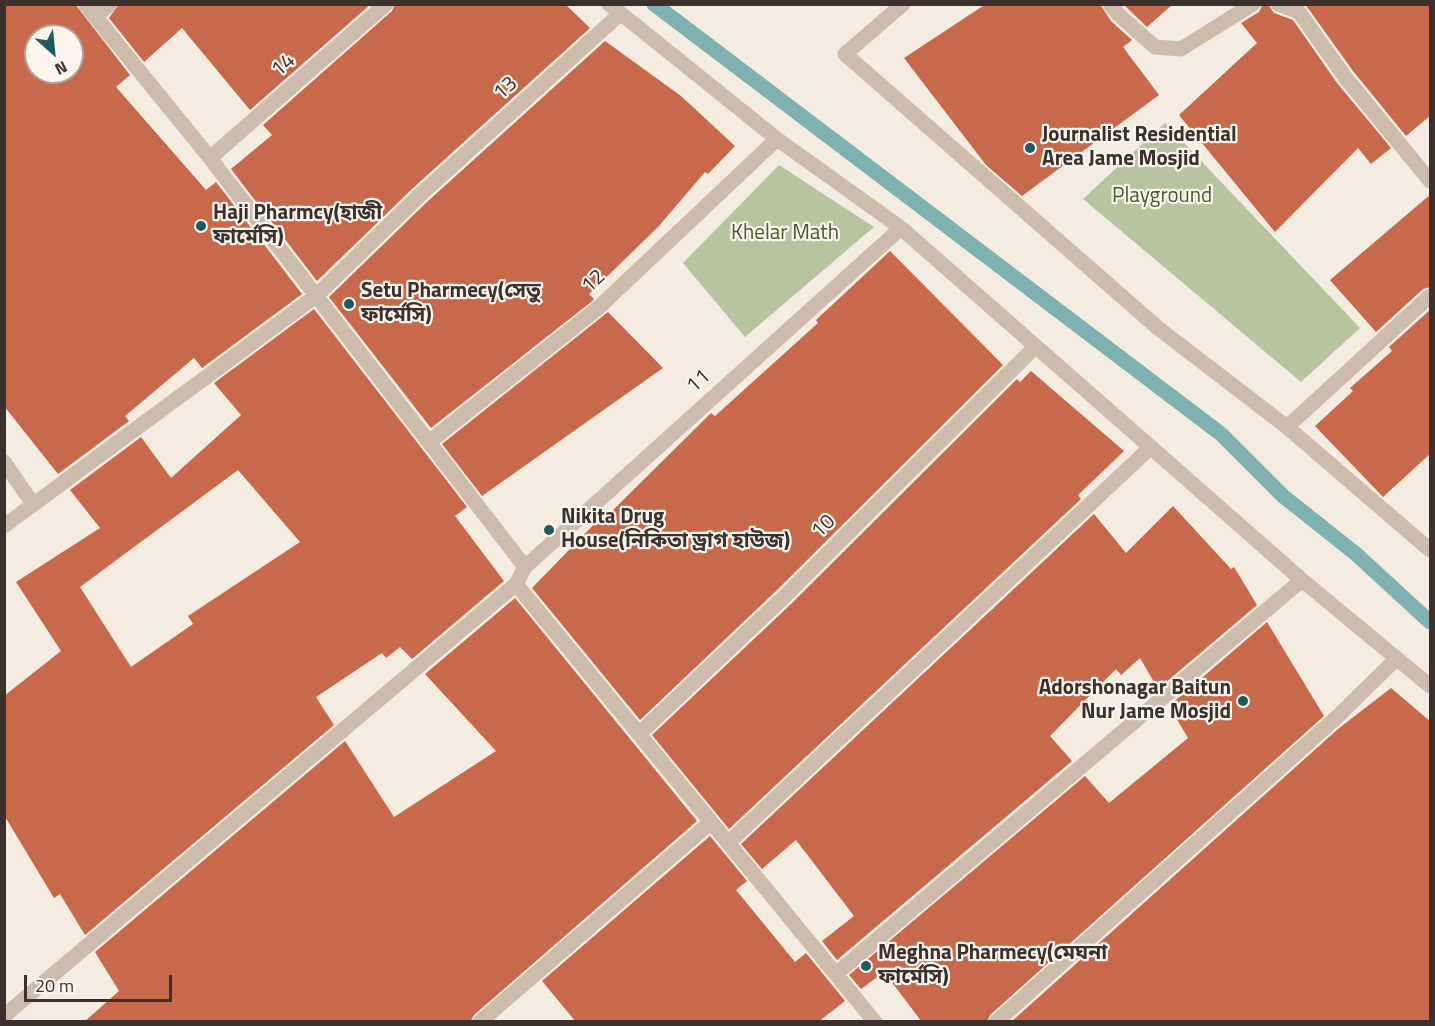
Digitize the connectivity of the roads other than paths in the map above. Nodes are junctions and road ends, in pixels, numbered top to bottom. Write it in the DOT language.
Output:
graph roads {
  1 [pos="85,4"];
  2 [pos="110,4"];
  3 [pos="386,4"];
  4 [pos="903,4"];
  5 [pos="1110,4"];
  6 [pos="1253,4"];
  7 [pos="1278,4"];
  8 [pos="615,9"];
  9 [pos="94,17"];
  10 [pos="777,139"];
  11 [pos="210,158"];
  12 [pos="1431,181"];
  13 [pos="901,228"];
  14 [pos="316,296"];
  15 [pos="1431,296"];
  16 [pos="1036,346"];
  17 [pos="1287,427"];
  18 [pos="429,442"];
  19 [pos="1151,447"];
  20 [pos="4,462"];
  21 [pos="33,504"];
  22 [pos="4,526"];
  23 [pos="1431,550"];
  24 [pos="525,567"];
  25 [pos="1302,580"];
  26 [pos="516,584"];
  27 [pos="1396,659"];
  28 [pos="1431,686"];
  29 [pos="639,734"];
  30 [pos="711,822"];
  31 [pos="728,843"];
  32 [pos="836,974"];
  33 [pos="4,1016"];
  34 [pos="480,1022"];
  35 [pos="875,1022"];
  36 [pos="996,1022"];
  1 -- 9 [label="street"];
  2 -- 9 [label="street"];
  3 -- 11 [label="street, 14"];
  4 -- 17 [label="street"];
  5 -- 6 [label="street"];
  7 -- 12 [label="street"];
  8 -- 10 [label="street"];
  8 -- 14 [label="street, 13"];
  9 -- 11 [label="street"];
  10 -- 13 [label="street"];
  10 -- 18 [label="street, 12"];
  11 -- 14 [label="street"];
  13 -- 16 [label="street"];
  13 -- 24 [label="street, 11"];
  14 -- 18 [label="street"];
  14 -- 21 [label="street, 13"];
  15 -- 17 [label="street"];
  16 -- 19 [label="street"];
  16 -- 29 [label="street, 10"];
  17 -- 23 [label="street"];
  18 -- 24 [label="street"];
  19 -- 25 [label="street"];
  19 -- 31 [label="street"];
  20 -- 21 [label="street"];
  21 -- 22 [label="street, 13"];
  24 -- 26 [label="street"];
  25 -- 27 [label="street"];
  25 -- 32 [label="street"];
  26 -- 29 [label="street"];
  26 -- 33 [label="street"];
  27 -- 28 [label="street"];
  27 -- 36 [label="street"];
  29 -- 30 [label="street"];
  30 -- 31 [label="street"];
  30 -- 34 [label="street"];
  31 -- 32 [label="street"];
  32 -- 35 [label="street"];
}
